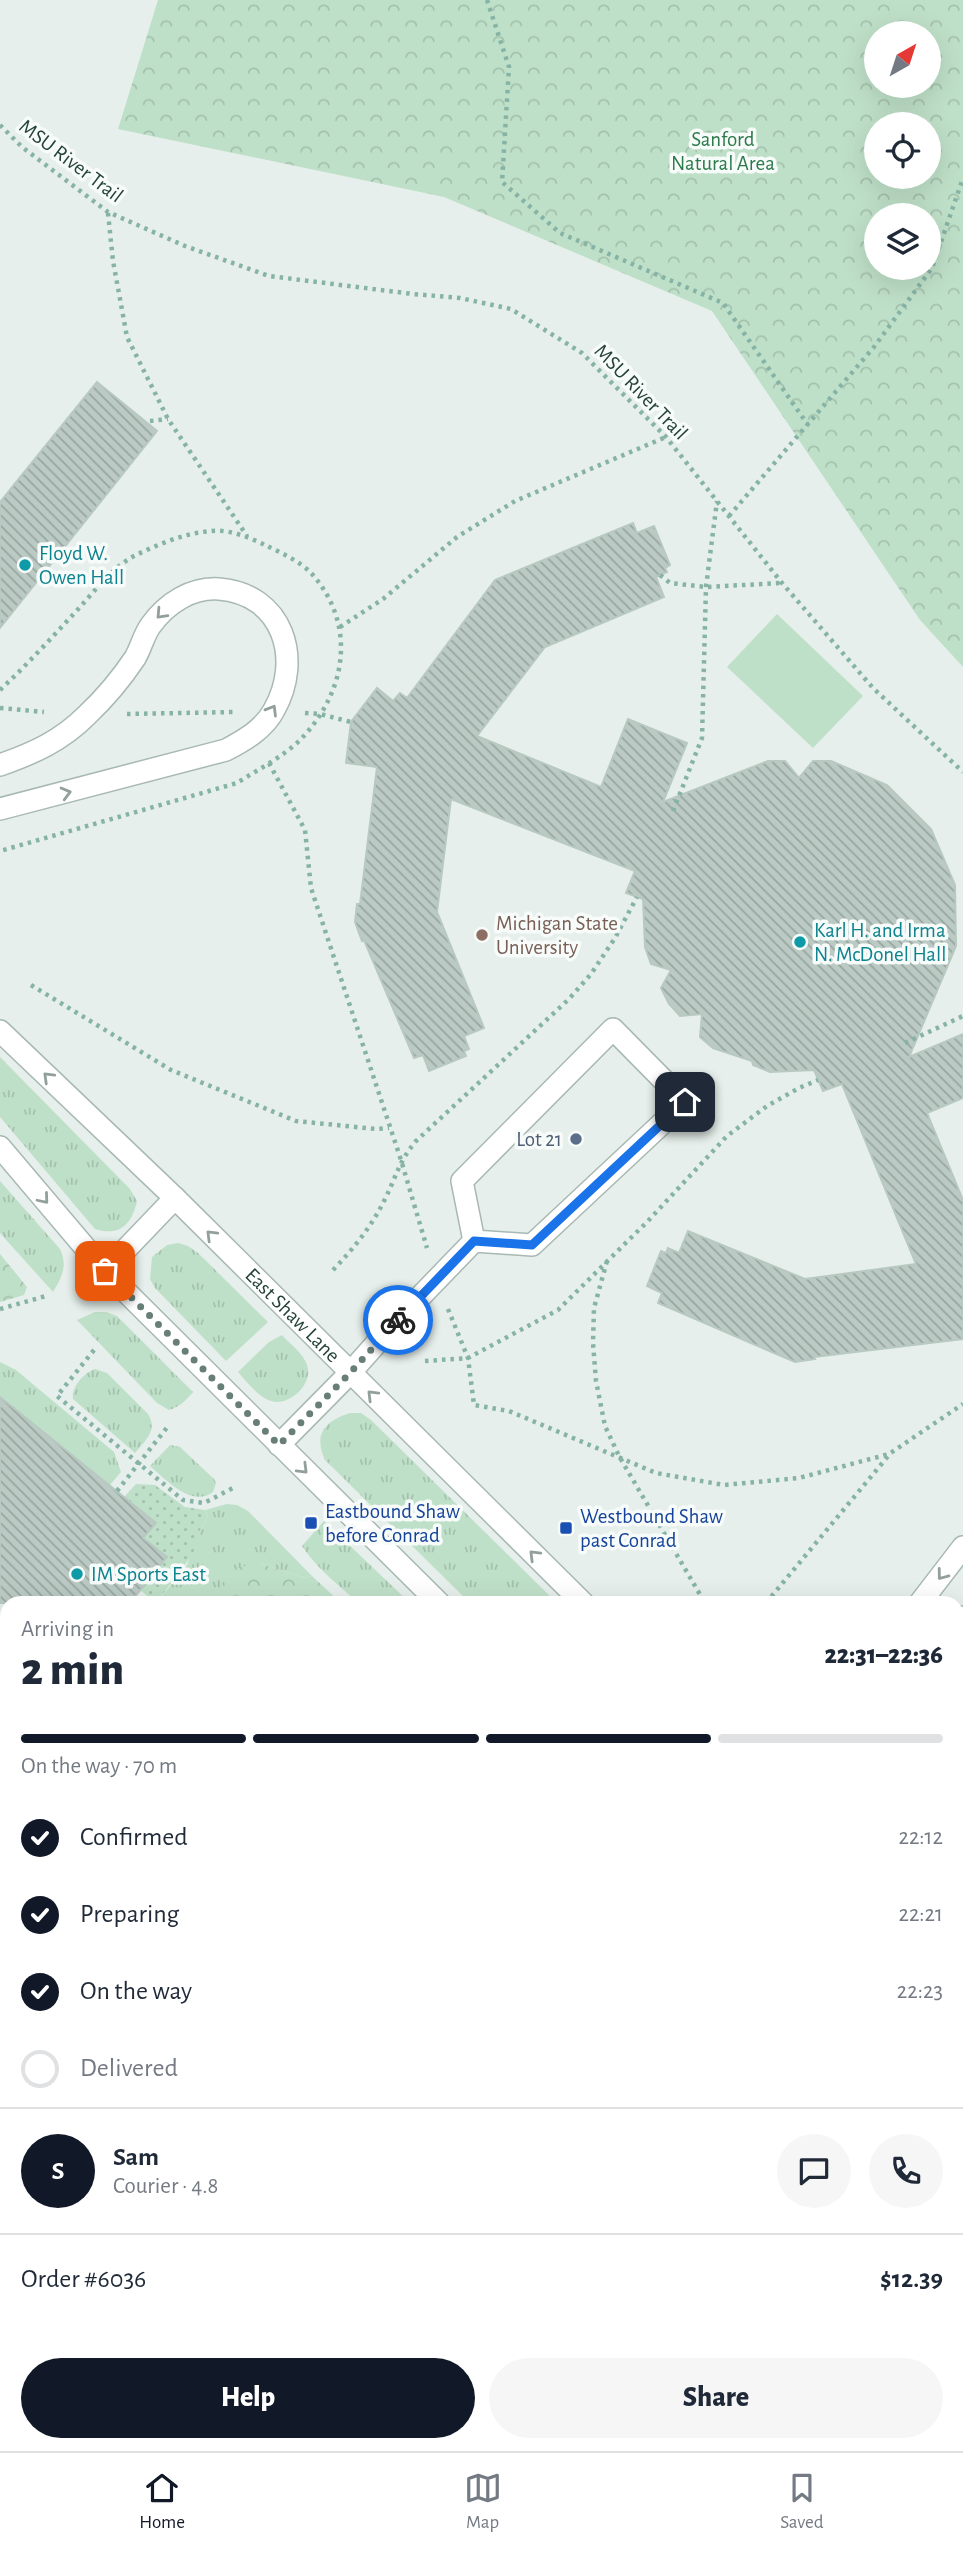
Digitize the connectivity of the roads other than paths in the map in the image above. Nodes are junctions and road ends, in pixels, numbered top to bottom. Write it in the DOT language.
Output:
graph roads {
  1 [pos="0,765"];
  2 [pos="0,809"];
  3 [pos="0,1031"];
  4 [pos="0,1147"];
  5 [pos="175,1198"];
  6 [pos="474,1241"];
  7 [pos="105,1271"];
  8 [pos="350,1373"];
  9 [pos="279,1445"];
  10 [pos="963,1547"];
  11 [pos="432,1596"];
  12 [pos="576,1596"];
  13 [pos="925,1596"];
  2 -- 1 [label="street, one-way"];
  5 -- 3 [label="street, East Shaw Lane, one-way"];
  4 -- 7 [label="street, one-way"];
  5 -- 7 [label="street"];
  8 -- 5 [label="street, East Shaw Lane, one-way"];
  6 -- 6 [label="street"];
  6 -- 8 [label="street"];
  7 -- 9 [label="street"];
  8 -- 9 [label="street"];
  12 -- 8 [label="street, East Shaw Lane, one-way"];
  9 -- 11 [label="street, one-way"];
  10 -- 13 [label="street, one-way"];
}
